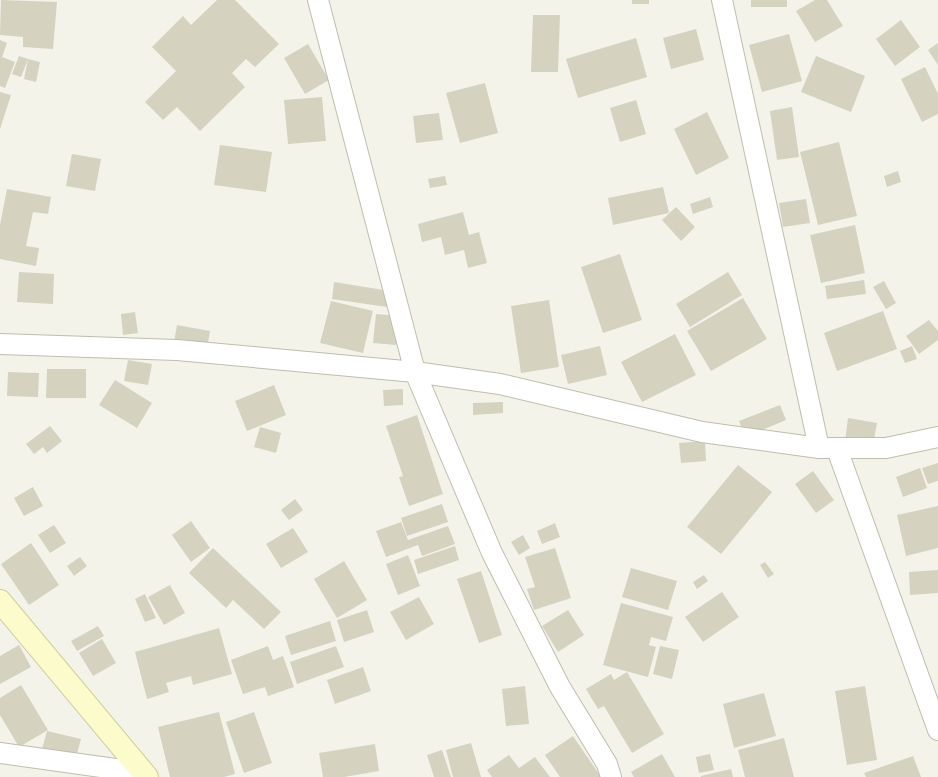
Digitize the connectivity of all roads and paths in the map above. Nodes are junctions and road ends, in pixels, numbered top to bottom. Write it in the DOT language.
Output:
graph roads {
  1 [pos="318,0"];
  2 [pos="722,0"];
  3 [pos="0,344"];
  4 [pos="415,372"];
  5 [pos="938,438"];
  6 [pos="828,448"];
  7 [pos="0,601"];
  8 [pos="938,730"];
  9 [pos="0,753"];
  10 [pos="145,775"];
  11 [pos="611,777"];
  1 -- 4 [label="street"];
  2 -- 6 [label="street"];
  3 -- 4 [label="street"];
  4 -- 6 [label="street"];
  4 -- 11 [label="street"];
  5 -- 6 [label="street"];
  6 -- 8 [label="street"];
  7 -- 10 [label="main road"];
  9 -- 10 [label="street"];
}
